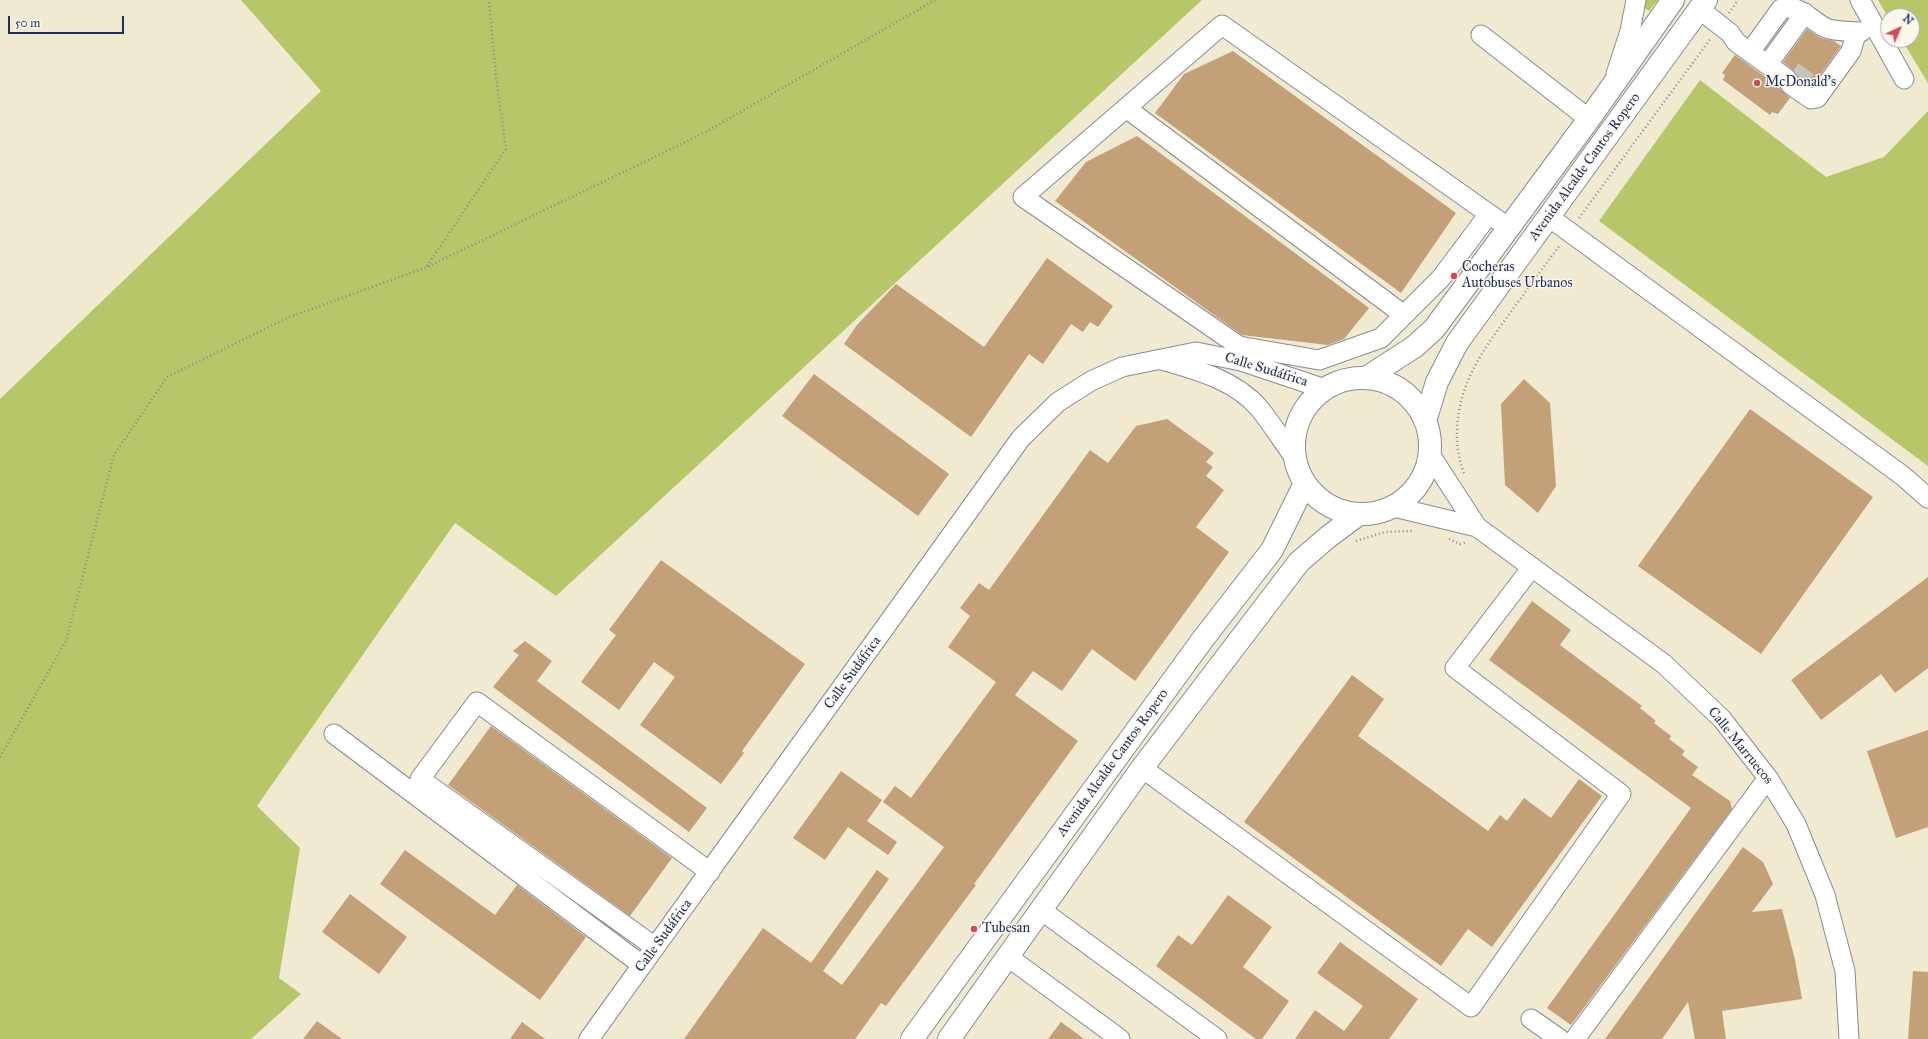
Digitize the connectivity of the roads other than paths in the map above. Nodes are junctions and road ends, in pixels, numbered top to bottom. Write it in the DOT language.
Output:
graph roads {
  1 [pos="1636,0"];
  2 [pos="1673,0"];
  3 [pos="1860,0"];
  4 [pos="1702,5"];
  5 [pos="1805,13"];
  6 [pos="1725,29"];
  7 [pos="1863,30"];
  8 [pos="1481,35"];
  9 [pos="1755,45"];
  10 [pos="1773,57"];
  11 [pos="1793,71"];
  12 [pos="1904,79"];
  13 [pos="1812,85"];
  14 [pos="1611,87"];
  15 [pos="1126,108"];
  16 [pos="1589,119"];
  17 [pos="1489,214"];
  18 [pos="1549,217"];
  19 [pos="1509,228"];
  20 [pos="1404,315"];
  21 [pos="1159,359"];
  22 [pos="1366,378"];
  23 [pos="1325,389"];
  24 [pos="1425,421"];
  25 [pos="1430,453"];
  26 [pos="1295,458"];
  27 [pos="1305,483"];
  28 [pos="1928,498"];
  29 [pos="1394,507"];
  30 [pos="1359,514"];
  31 [pos="1477,527"];
  32 [pos="1532,567"];
  33 [pos="334,734"];
  34 [pos="1142,768"];
  35 [pos="1768,778"];
  36 [pos="710,872"];
  37 [pos="1041,910"];
  38 [pos="656,947"];
  39 [pos="1008,957"];
  40 [pos="642,966"];
  41 [pos="1531,1019"];
  42 [pos="589,1039"];
  43 [pos="912,1039"];
  44 [pos="948,1039"];
  45 [pos="1120,1039"];
  46 [pos="1217,1039"];
  47 [pos="1560,1039"];
  48 [pos="1575,1039"];
  49 [pos="1849,1039"];
  1 -- 14 [label="street"];
  2 -- 14 [label="main road, Avenida Alcalde Cantos Ropero"];
  3 -- 7 [label="street"];
  4 -- 6 [label="street"];
  4 -- 18 [label="main road, Avenida Alcalde Cantos Ropero"];
  5 -- 7 [label="street"];
  5 -- 9 [label="street"];
  5 -- 10 [label="street"];
  6 -- 7 [label="street"];
  6 -- 9 [label="street"];
  7 -- 12 [label="street"];
  7 -- 13 [label="street"];
  8 -- 16 [label="street"];
  9 -- 10 [label="street"];
  10 -- 11 [label="street"];
  14 -- 16 [label="main road, Avenida Alcalde Cantos Ropero"];
  15 -- 17 [label="street"];
  15 -- 20 [label="street"];
  15 -- 20 [label="street"];
  16 -- 19 [label="main road, Avenida Alcalde Cantos Ropero"];
  17 -- 19 [label="street"];
  17 -- 20 [label="street"];
  18 -- 24 [label="main road, Avenida Alcalde Cantos Ropero"];
  18 -- 28 [label="street"];
  19 -- 22 [label="main road, Avenida Alcalde Cantos Ropero"];
  21 -- 23 [label="street, Calle Sudáfrica"];
  21 -- 26 [label="street, Calle Sudáfrica"];
  21 -- 36 [label="street, Calle Sudáfrica"];
  22 -- 23 [label="main road"];
  22 -- 24 [label="main road"];
  23 -- 26 [label="main road"];
  24 -- 25 [label="main road"];
  25 -- 29 [label="main road"];
  25 -- 31 [label="street, Calle Marruecos"];
  26 -- 27 [label="main road"];
  27 -- 30 [label="main road"];
  27 -- 43 [label="main road, Avenida Alcalde Cantos Ropero"];
  29 -- 30 [label="main road"];
  29 -- 31 [label="street, Calle Marruecos"];
  30 -- 34 [label="main road, Avenida Alcalde Cantos Ropero"];
  31 -- 32 [label="street, Calle Marruecos"];
  32 -- 34 [label="street"];
  32 -- 35 [label="street, Calle Marruecos"];
  33 -- 40 [label="street"];
  34 -- 37 [label="main road, Avenida Alcalde Cantos Ropero"];
  35 -- 48 [label="street"];
  35 -- 49 [label="street, Calle Marruecos"];
  36 -- 38 [label="street, Calle Sudáfrica"];
  36 -- 38 [label="street"];
  37 -- 39 [label="main road, Avenida Alcalde Cantos Ropero"];
  37 -- 46 [label="street"];
  38 -- 40 [label="street, Calle Sudáfrica"];
  39 -- 44 [label="main road, Avenida Alcalde Cantos Ropero"];
  39 -- 45 [label="street"];
  40 -- 42 [label="street, Calle Sudáfrica"];
  41 -- 47 [label="street"];
}
